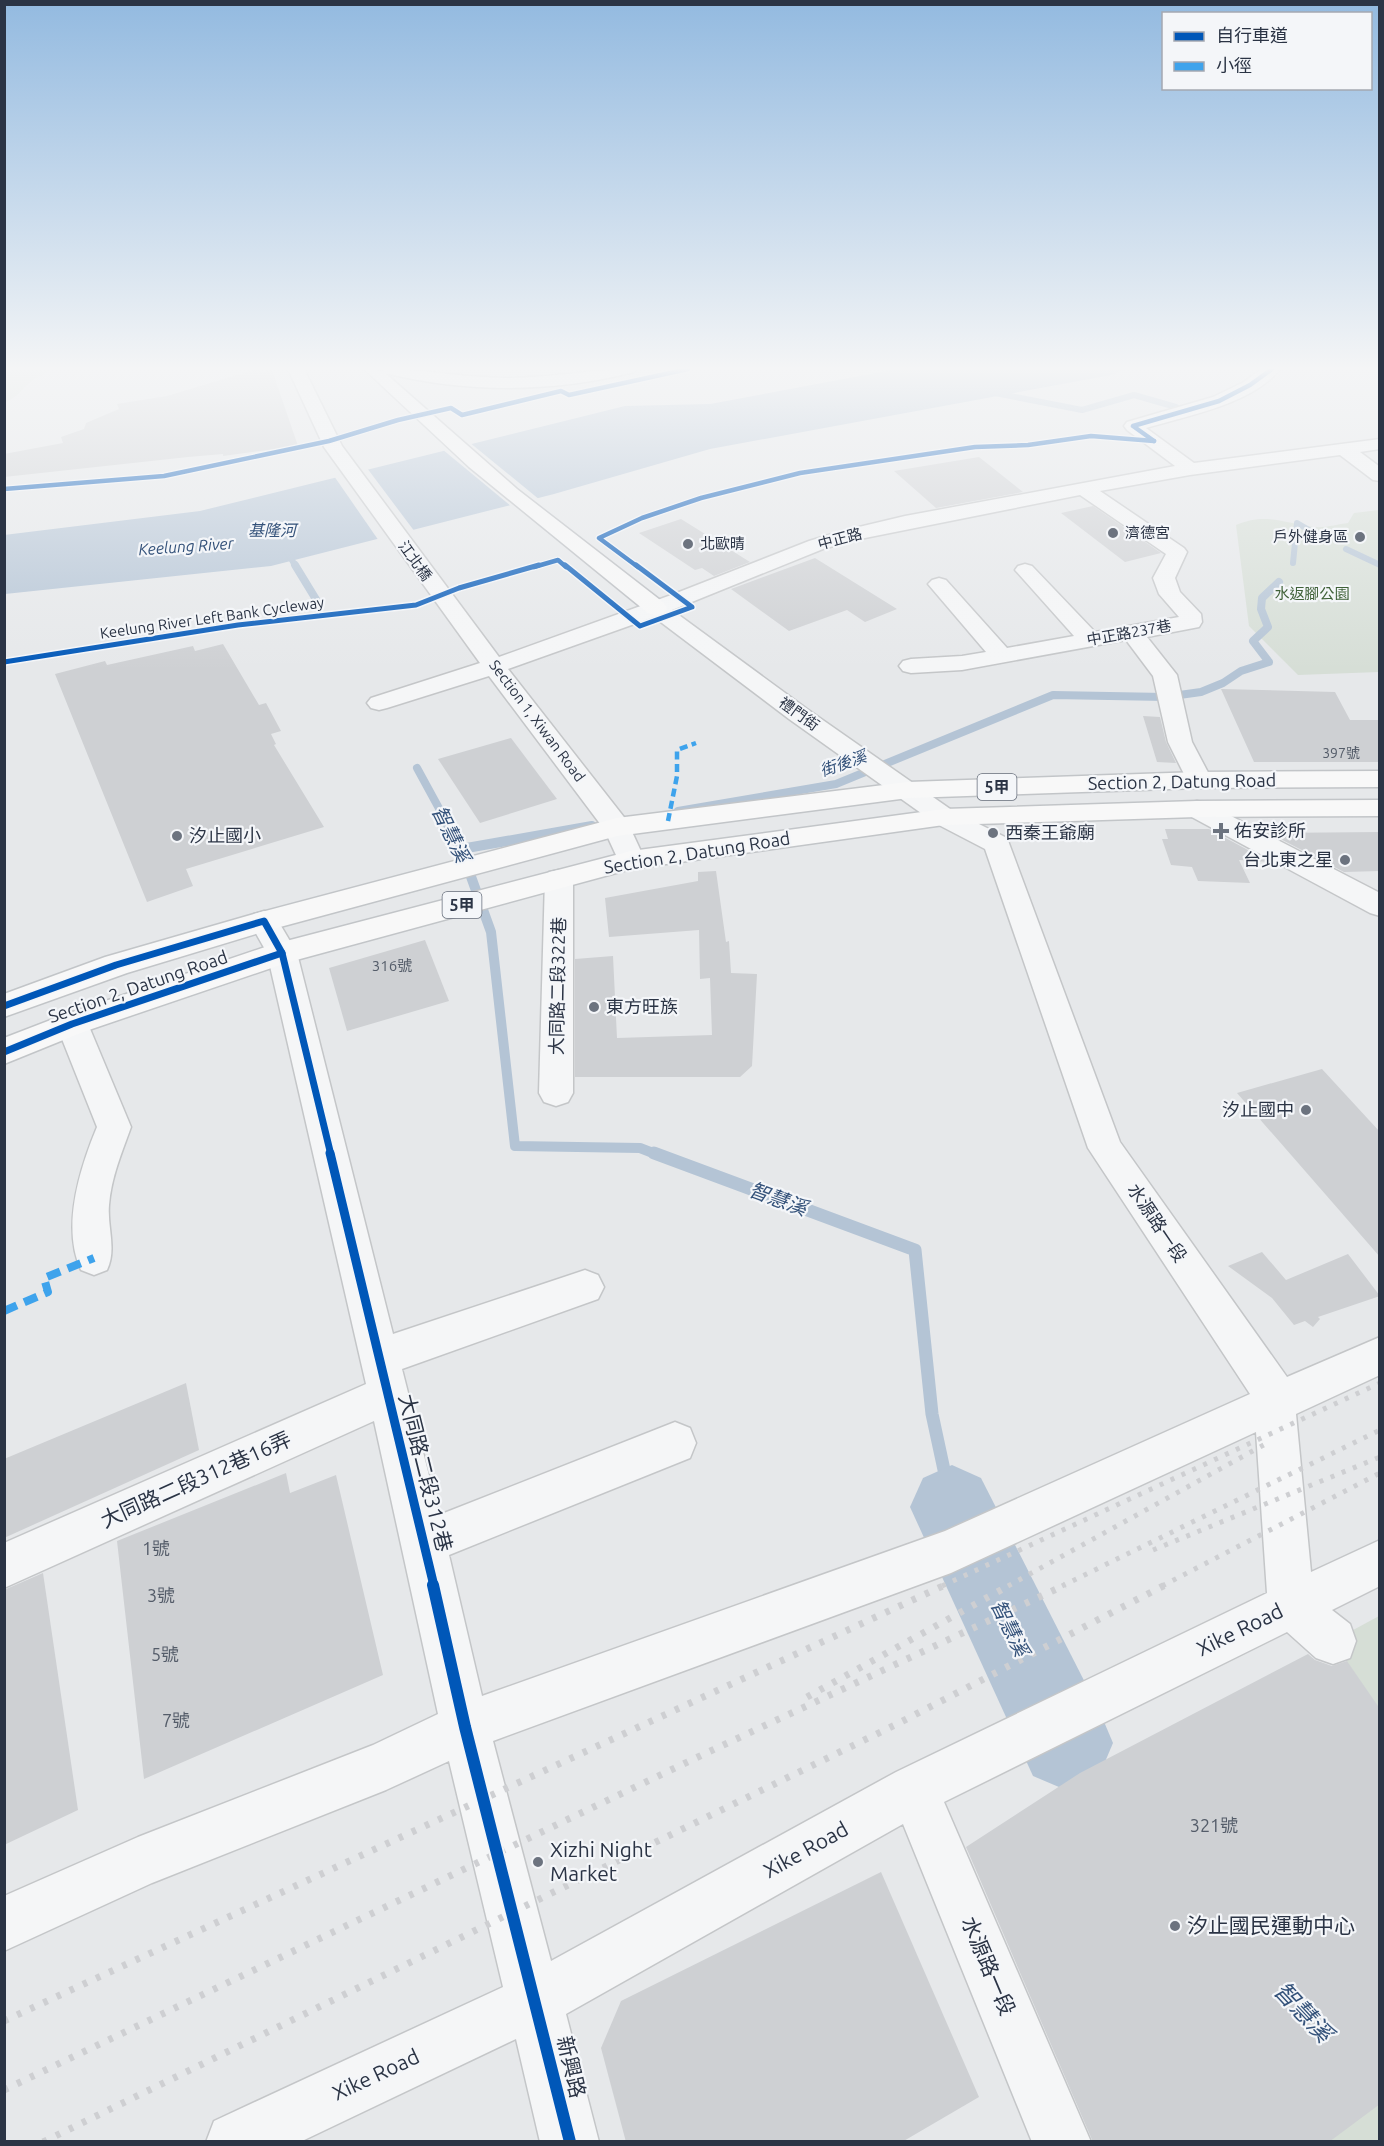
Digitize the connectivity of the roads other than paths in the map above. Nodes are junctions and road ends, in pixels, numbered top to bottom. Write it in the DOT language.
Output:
graph roads {
  1 [pos="349,469"];
  2 [pos="484,469"];
  3 [pos="1190,469"];
  4 [pos="1085,490"];
  5 [pos="1025,570"];
  6 [pos="939,584"];
  7 [pos="433,587"];
  8 [pos="656,608"];
  9 [pos="1133,634"];
  10 [pos="1089,639"];
  11 [pos="1000,654"];
  12 [pos="495,666"];
  13 [pos="911,666"];
  14 [pos="379,703"];
  15 [pos="1380,779"];
  16 [pos="1199,780"];
  17 [pos="908,790"];
  18 [pos="1380,808"];
  19 [pos="1197,809"];
  20 [pos="944,817"];
  21 [pos="613,822"];
  22 [pos="631,860"];
  23 [pos="558,879"];
  24 [pos="1380,906"];
  25 [pos="273,937"];
  26 [pos="4,1006"];
  27 [pos="72,1024"];
  28 [pos="4,1052"];
  29 [pos="556,1093"];
  30 [pos="94,1257"];
  31 [pos="585,1287"];
  32 [pos="1380,1355"];
  33 [pos="383,1376"];
  34 [pos="1275,1403"];
  35 [pos="675,1443"];
  36 [pos="424,1543"];
  37 [pos="1380,1562"];
  38 [pos="4,1566"];
  39 [pos="1291,1605"];
  40 [pos="1333,1641"];
  41 [pos="465,1727"];
  42 [pos="914,1790"];
  43 [pos="4,1924"];
  44 [pos="536,2000"];
  45 [pos="240,2140"];
  46 [pos="570,2142"];
  47 [pos="1062,2142"];
  1 -- 7 [label="street, 江北橋"];
  2 -- 8 [label="main road"];
  3 -- 4 [label="street, 中正路"];
  4 -- 8 [label="street, 中正路"];
  4 -- 9 [label="street, 中正路237巷"];
  5 -- 10 [label="street"];
  6 -- 11 [label="street"];
  7 -- 12 [label="street, Section 1, Xiwan Road"];
  8 -- 12 [label="street, 中正路"];
  8 -- 17 [label="street, 禮門街"];
  9 -- 10 [label="street, 中正路237巷"];
  9 -- 16 [label="street"];
  10 -- 11 [label="street, 中正路237巷"];
  11 -- 13 [label="street, 中正路237巷"];
  12 -- 14 [label="street, 中正路"];
  12 -- 21 [label="street, Section 1, Xiwan Road"];
  15 -- 16 [label="main road, Section 2, Datung Road / 5甲"];
  16 -- 17 [label="main road, Section 2, Datung Road / 5甲"];
  17 -- 20 [label="street, 禮門街"];
  17 -- 21 [label="main road, Section 2, Datung Road / 5甲"];
  18 -- 19 [label="main road, Section 2, Datung Road / 5甲"];
  19 -- 20 [label="main road, Section 2, Datung Road / 5甲"];
  19 -- 24 [label="street"];
  20 -- 22 [label="main road, Section 2, Datung Road / 5甲"];
  20 -- 34 [label="street, 水源路一段"];
  21 -- 22 [label="street, Section 1, Xiwan Road"];
  21 -- 25 [label="main road, Section 2, Datung Road / 5甲"];
  22 -- 23 [label="main road, Section 2, Datung Road / 5甲"];
  23 -- 25 [label="main road, Section 2, Datung Road / 5甲"];
  23 -- 29 [label="street, 大同路二段322巷"];
  25 -- 26 [label="main road, Section 2, Datung Road / 5甲"];
  25 -- 27 [label="main road, Section 2, Datung Road / 5甲"];
  25 -- 33 [label="street, 大同路二段312巷"];
  27 -- 28 [label="main road, Section 2, Datung Road / 5甲"];
  27 -- 30 [label="street"];
  31 -- 33 [label="street, 大同路二段312巷16弄"];
  32 -- 34 [label="street"];
  33 -- 36 [label="street, 大同路二段312巷"];
  33 -- 38 [label="street, 大同路二段312巷16弄"];
  34 -- 39 [label="street, 水源路一段"];
  34 -- 41 [label="street"];
  35 -- 36 [label="street"];
  36 -- 41 [label="street, 大同路二段312巷"];
  37 -- 39 [label="street, Xike Road"];
  39 -- 40 [label="street"];
  39 -- 42 [label="street, Xike Road"];
  41 -- 43 [label="street"];
  41 -- 44 [label="street, 大同路二段312巷"];
  42 -- 44 [label="street, Xike Road"];
  42 -- 47 [label="street, 水源路一段"];
  44 -- 45 [label="street, Xike Road"];
  44 -- 46 [label="street, 新興路"];
}
